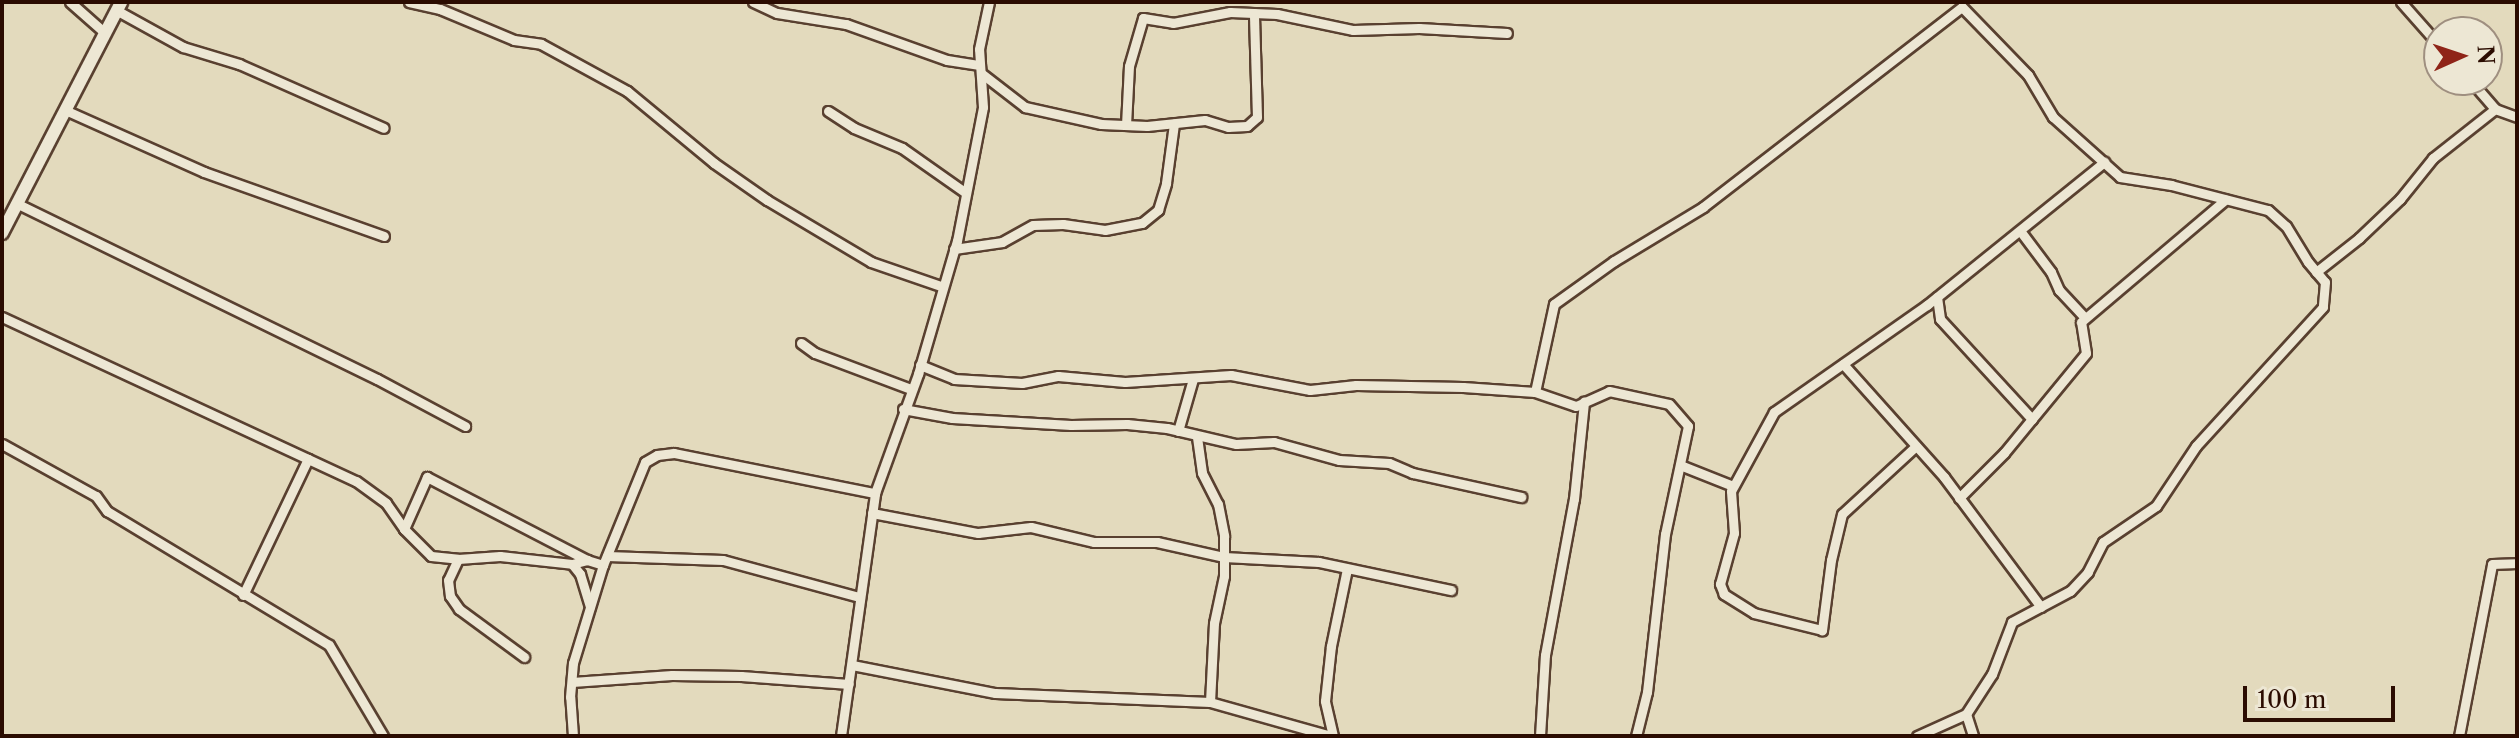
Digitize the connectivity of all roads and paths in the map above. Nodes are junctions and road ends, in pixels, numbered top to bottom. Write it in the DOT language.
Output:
graph roads {
  1 [pos="70,2"];
  2 [pos="409,2"];
  3 [pos="753,2"];
  4 [pos="989,2"];
  5 [pos="2401,2"];
  6 [pos="118,6"];
  7 [pos="1254,13"];
  8 [pos="2423,27"];
  9 [pos="104,32"];
  10 [pos="1507,33"];
  11 [pos="980,69"];
  12 [pos="2484,96"];
  13 [pos="2495,109"];
  14 [pos="65,110"];
  15 [pos="828,111"];
  16 [pos="2517,117"];
  17 [pos="1174,124"];
  18 [pos="1126,125"];
  19 [pos="384,128"];
  20 [pos="2104,162"];
  21 [pos="966,193"];
  22 [pos="2225,200"];
  23 [pos="18,204"];
  24 [pos="2021,232"];
  25 [pos="2,233"];
  26 [pos="384,236"];
  27 [pos="954,249"];
  28 [pos="2316,272"];
  29 [pos="943,287"];
  30 [pos="1937,297"];
  31 [pos="2,317"];
  32 [pos="2085,318"];
  33 [pos="801,343"];
  34 [pos="1843,364"];
  35 [pos="920,365"];
  36 [pos="1193,379"];
  37 [pos="911,389"];
  38 [pos="1535,392"];
  39 [pos="1584,402"];
  40 [pos="903,409"];
  41 [pos="2032,419"];
  42 [pos="465,426"];
  43 [pos="1178,431"];
  44 [pos="1197,437"];
  45 [pos="2,444"];
  46 [pos="1916,446"];
  47 [pos="308,459"];
  48 [pos="1680,465"];
  49 [pos="1733,486"];
  50 [pos="875,493"];
  51 [pos="1521,497"];
  52 [pos="1959,498"];
  53 [pos="872,513"];
  54 [pos="404,529"];
  55 [pos="1224,557"];
  56 [pos="458,559"];
  57 [pos="587,560"];
  58 [pos="605,561"];
  59 [pos="2517,563"];
  60 [pos="572,564"];
  61 [pos="1347,569"];
  62 [pos="1451,590"];
  63 [pos="243,595"];
  64 [pos="859,597"];
  65 [pos="590,607"];
  66 [pos="2041,607"];
  67 [pos="524,657"];
  68 [pos="852,665"];
  69 [pos="572,682"];
  70 [pos="849,684"];
  71 [pos="1210,702"];
  72 [pos="1966,714"];
  73 [pos="383,736"];
  74 [pos="573,736"];
  75 [pos="841,736"];
  76 [pos="1332,736"];
  77 [pos="1540,736"];
  78 [pos="1636,736"];
  79 [pos="1917,736"];
  80 [pos="1973,736"];
  81 [pos="2459,736"];
  1 -- 9 [label="street"];
  2 -- 29 [label="street"];
  3 -- 11 [label="street"];
  4 -- 11 [label="street"];
  5 -- 8 [label="street"];
  6 -- 9 [label="street"];
  6 -- 19 [label="street"];
  7 -- 10 [label="street"];
  7 -- 17 [label="street"];
  7 -- 18 [label="street"];
  9 -- 14 [label="street"];
  11 -- 18 [label="street"];
  11 -- 21 [label="street"];
  12 -- 13 [label="street"];
  13 -- 16 [label="street"];
  13 -- 28 [label="street"];
  14 -- 23 [label="street"];
  14 -- 26 [label="street"];
  15 -- 21 [label="street"];
  17 -- 18 [label="street"];
  17 -- 27 [label="street"];
  20 -- 22 [label="street"];
  20 -- 24 [label="street"];
  20 -- 38 [label="street"];
  21 -- 27 [label="street"];
  22 -- 28 [label="street"];
  22 -- 32 [label="street"];
  23 -- 25 [label="street"];
  23 -- 42 [label="street"];
  24 -- 30 [label="street"];
  24 -- 32 [label="street"];
  27 -- 29 [label="street"];
  28 -- 66 [label="street"];
  29 -- 35 [label="street"];
  30 -- 34 [label="street"];
  30 -- 41 [label="street"];
  31 -- 47 [label="street"];
  32 -- 41 [label="street"];
  33 -- 37 [label="street"];
  34 -- 46 [label="street"];
  34 -- 49 [label="street"];
  35 -- 36 [label="street"];
  35 -- 37 [label="street"];
  36 -- 38 [label="street"];
  36 -- 43 [label="street"];
  37 -- 40 [label="street"];
  38 -- 39 [label="street"];
  39 -- 48 [label="street"];
  39 -- 77 [label="street"];
  40 -- 43 [label="street"];
  40 -- 50 [label="street"];
  41 -- 52 [label="street"];
  43 -- 44 [label="street"];
  44 -- 51 [label="street"];
  44 -- 55 [label="street"];
  45 -- 63 [label="street"];
  46 -- 49 [label="street"];
  46 -- 52 [label="street"];
  47 -- 54 [label="street"];
  47 -- 63 [label="street"];
  48 -- 49 [label="street"];
  48 -- 78 [label="street"];
  50 -- 53 [label="street"];
  50 -- 58 [label="street"];
  52 -- 66 [label="street"];
  53 -- 55 [label="street"];
  53 -- 64 [label="street"];
  54 -- 56 [label="street"];
  54 -- 57 [label="street"];
  55 -- 61 [label="street"];
  55 -- 71 [label="street"];
  56 -- 60 [label="street"];
  56 -- 67 [label="street"];
  57 -- 58 [label="street"];
  57 -- 60 [label="street"];
  58 -- 64 [label="street"];
  58 -- 65 [label="street"];
  59 -- 81 [label="street"];
  60 -- 65 [label="street"];
  61 -- 62 [label="street"];
  61 -- 76 [label="street"];
  63 -- 73 [label="street"];
  64 -- 68 [label="street"];
  65 -- 69 [label="street"];
  66 -- 72 [label="street"];
  68 -- 70 [label="street"];
  68 -- 71 [label="street"];
  69 -- 70 [label="street"];
  69 -- 74 [label="street"];
  70 -- 75 [label="street"];
  71 -- 76 [label="street"];
  72 -- 79 [label="street"];
  72 -- 80 [label="street"];
}
